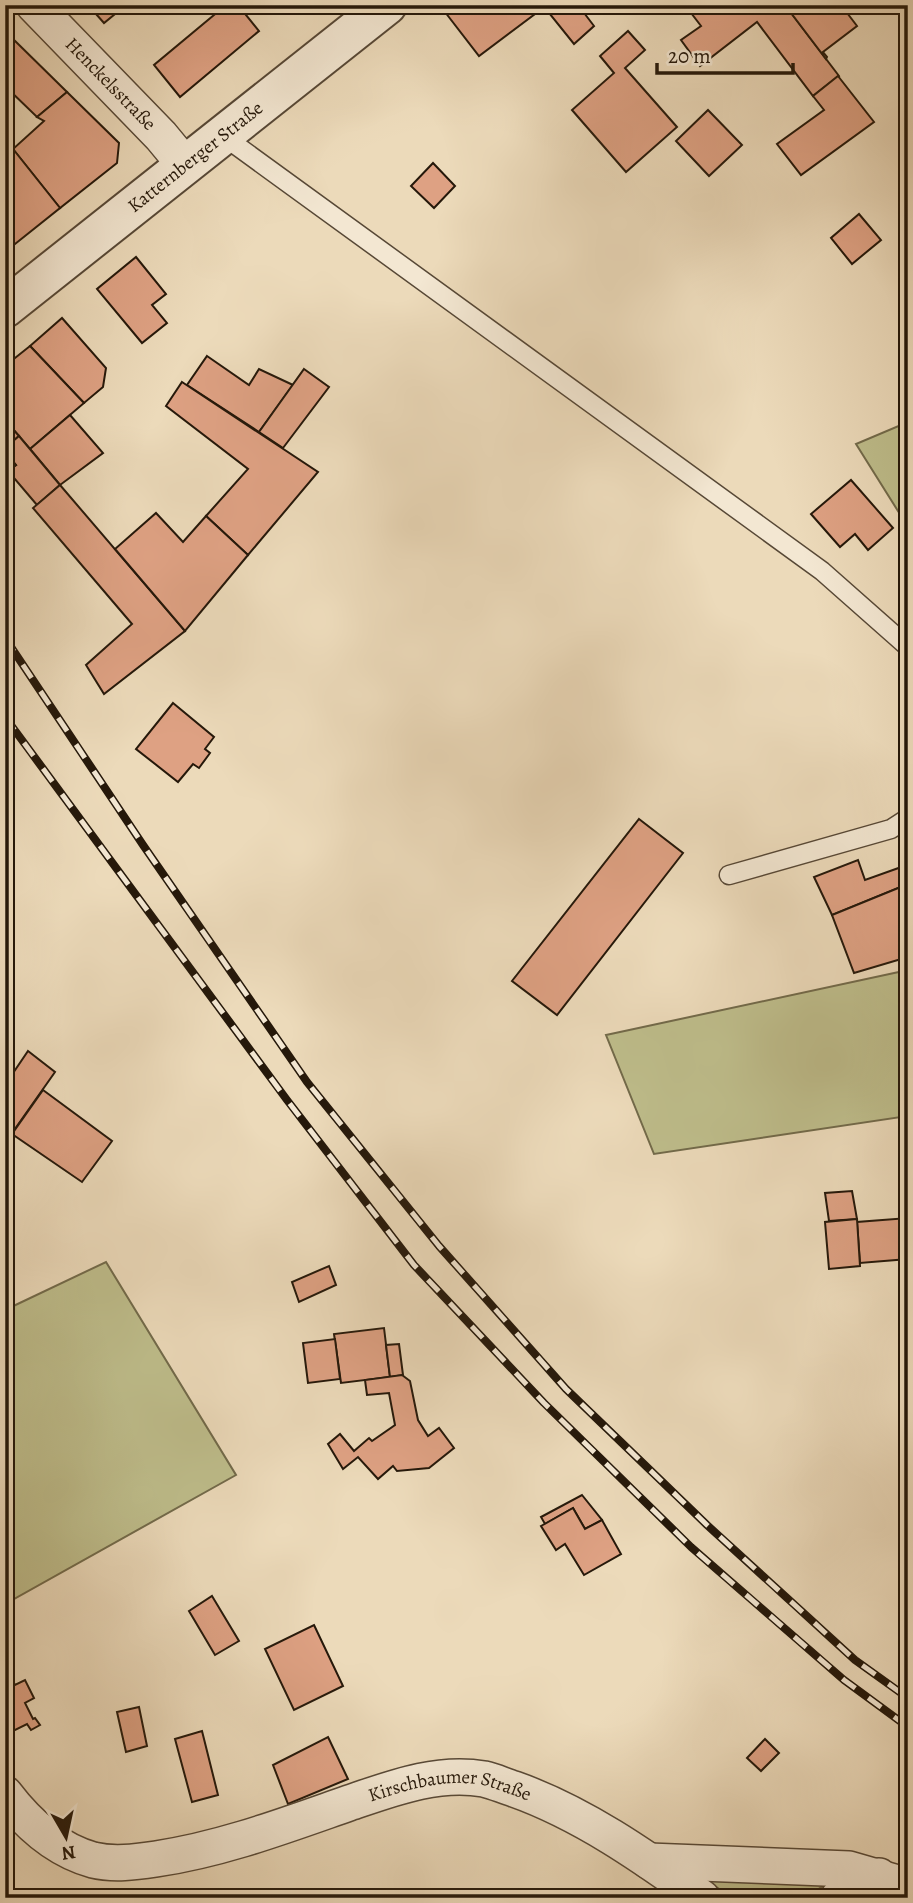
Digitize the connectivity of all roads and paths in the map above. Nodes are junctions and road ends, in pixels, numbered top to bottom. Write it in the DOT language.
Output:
graph roads {
  1 [pos="34,5"];
  2 [pos="387,5"];
  3 [pos="222,135"];
  4 [pos="185,165"];
  5 [pos="5,308"];
  6 [pos="908,647"];
  7 [pos="908,818"];
  8 [pos="729,875"];
  9 [pos="5,1794"];
  10 [pos="649,1861"];
  11 [pos="893,1881"];
  12 [pos="702,1898"];
  13 [pos="838,1898"];
  1 -- 4 [label="street, Henckelsstraße"];
  2 -- 3 [label="street, Katternberger Straße"];
  3 -- 4 [label="street, Katternberger Straße"];
  3 -- 6 [label="lane"];
  4 -- 5 [label="street, Katternberger Straße"];
  7 -- 8 [label="lane"];
  9 -- 10 [label="street, Kirschbaumer Straße"];
  10 -- 11 [label="street, Kirschbaumer Straße"];
  10 -- 12 [label="street"];
  11 -- 13 [label="street"];
}
